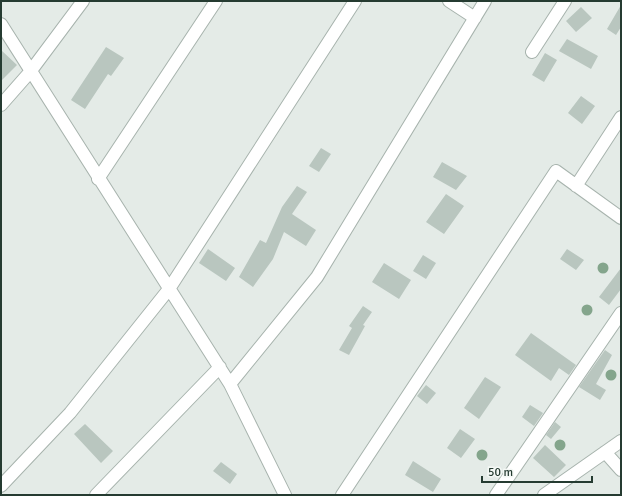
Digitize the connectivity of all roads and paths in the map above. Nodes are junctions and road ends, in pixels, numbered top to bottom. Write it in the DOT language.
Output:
graph roads {
  1 [pos="83,1"];
  2 [pos="216,1"];
  3 [pos="355,1"];
  4 [pos="449,1"];
  5 [pos="485,1"];
  6 [pos="565,1"];
  7 [pos="475,18"];
  8 [pos="1,24"];
  9 [pos="532,52"];
  10 [pos="30,72"];
  11 [pos="1,105"];
  12 [pos="621,117"];
  13 [pos="98,179"];
  14 [pos="576,186"];
  15 [pos="621,218"];
  16 [pos="169,289"];
  17 [pos="621,313"];
  18 [pos="220,368"];
  19 [pos="230,384"];
  20 [pos="621,441"];
  21 [pos="605,452"];
  22 [pos="621,470"];
  23 [pos="1,486"];
  24 [pos="96,495"];
  25 [pos="285,495"];
  26 [pos="342,495"];
  27 [pos="496,495"];
  28 [pos="544,495"];
  1 -- 10 [label="street"];
  2 -- 13 [label="street"];
  3 -- 16 [label="street"];
  4 -- 7 [label="street"];
  5 -- 7 [label="street"];
  6 -- 9 [label="street"];
  7 -- 19 [label="street"];
  8 -- 10 [label="street"];
  10 -- 11 [label="street"];
  10 -- 13 [label="street"];
  12 -- 14 [label="street"];
  13 -- 16 [label="street"];
  14 -- 15 [label="street"];
  14 -- 26 [label="street"];
  16 -- 18 [label="street"];
  16 -- 23 [label="street"];
  17 -- 27 [label="street"];
  18 -- 19 [label="street"];
  18 -- 24 [label="street"];
  19 -- 25 [label="street"];
  20 -- 21 [label="street"];
  21 -- 22 [label="street"];
  21 -- 28 [label="street"];
}
